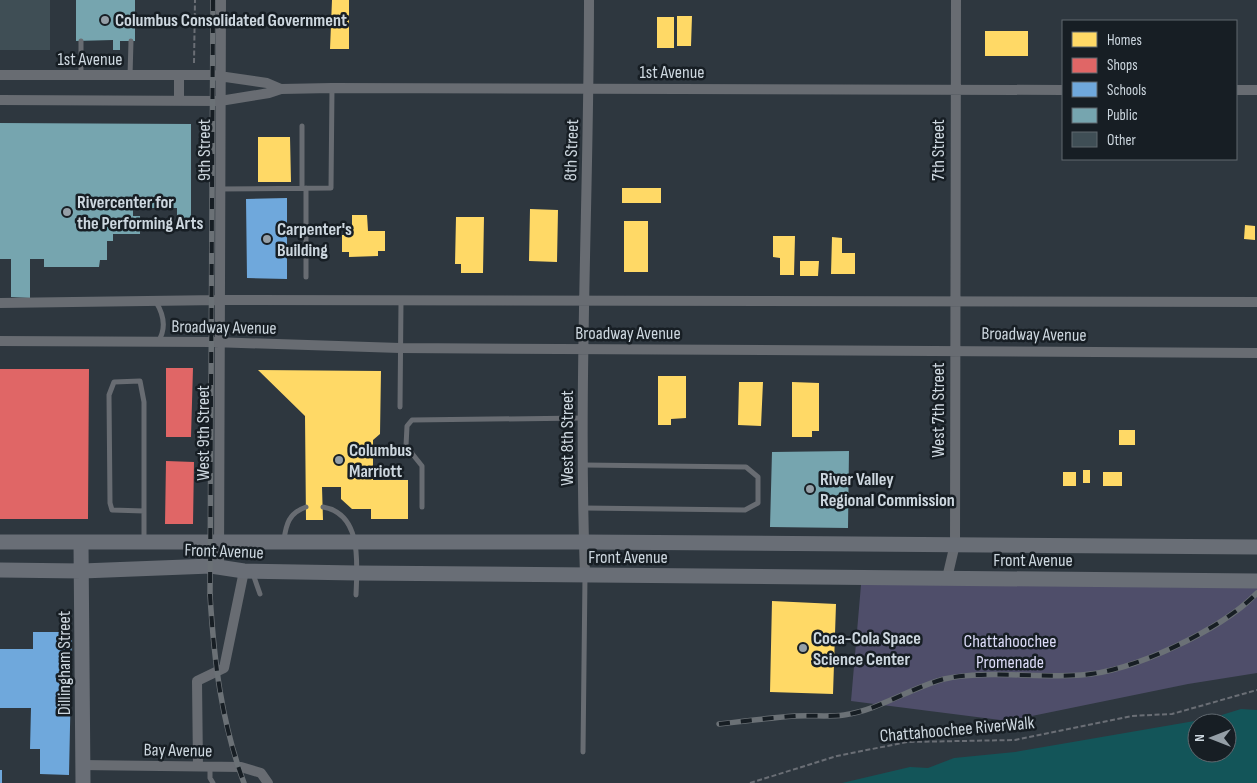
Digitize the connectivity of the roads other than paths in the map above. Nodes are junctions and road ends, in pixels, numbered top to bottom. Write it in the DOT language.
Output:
graph roads {
  1 [pos="221,0"];
  2 [pos="589,0"];
  3 [pos="956,0"];
  4 [pos="82,41"];
  5 [pos="131,41"];
  6 [pos="0,75"];
  7 [pos="81,76"];
  8 [pos="130,76"];
  9 [pos="179,76"];
  10 [pos="221,76"];
  11 [pos="281,88"];
  12 [pos="332,88"];
  13 [pos="589,88"];
  14 [pos="954,90"];
  15 [pos="1062,90"];
  16 [pos="1237,90"];
  17 [pos="1257,90"];
  18 [pos="0,100"];
  19 [pos="179,100"];
  20 [pos="220,101"];
  21 [pos="302,126"];
  22 [pos="304,188"];
  23 [pos="220,189"];
  24 [pos="306,277"];
  25 [pos="220,300"];
  26 [pos="954,300"];
  27 [pos="401,301"];
  28 [pos="582,301"];
  29 [pos="156,302"];
  30 [pos="1257,302"];
  31 [pos="0,303"];
  32 [pos="0,341"];
  33 [pos="158,342"];
  34 [pos="220,343"];
  35 [pos="400,348"];
  36 [pos="583,349"];
  37 [pos="954,350"];
  38 [pos="1257,353"];
  39 [pos="400,407"];
  40 [pos="583,418"];
  41 [pos="584,465"];
  42 [pos="306,507"];
  43 [pos="422,507"];
  44 [pos="323,508"];
  45 [pos="584,508"];
  46 [pos="144,510"];
  47 [pos="0,542"];
  48 [pos="584,542"];
  49 [pos="82,543"];
  50 [pos="144,543"];
  51 [pos="284,543"];
  52 [pos="356,543"];
  53 [pos="219,544"];
  54 [pos="955,544"];
  55 [pos="1257,548"];
  56 [pos="219,566"];
  57 [pos="0,570"];
  58 [pos="82,571"];
  59 [pos="248,571"];
  60 [pos="357,573"];
  61 [pos="585,575"];
  62 [pos="947,578"];
  63 [pos="1257,581"];
  64 [pos="260,594"];
  65 [pos="356,595"];
  66 [pos="583,752"];
  67 [pos="82,765"];
  68 [pos="198,766"];
  69 [pos="210,766"];
  70 [pos="212,780"];
  71 [pos="83,783"];
  72 [pos="207,783"];
  73 [pos="268,783"];
  1 -- 10 [label="street, 9th Street"];
  2 -- 13 [label="street, 8th Street"];
  3 -- 14 [label="street, 7th Street"];
  4 -- 7 [label="lane"];
  5 -- 8 [label="lane"];
  6 -- 7 [label="street, 1st Avenue"];
  7 -- 8 [label="street, 1st Avenue"];
  8 -- 9 [label="street, 1st Avenue"];
  9 -- 10 [label="street, 1st Avenue"];
  9 -- 19 [label="street"];
  10 -- 11 [label="street, 1st Avenue"];
  10 -- 20 [label="street, 9th Street"];
  11 -- 12 [label="street, 1st Avenue"];
  11 -- 20 [label="street, 1st Avenue"];
  12 -- 13 [label="street, 1st Avenue"];
  12 -- 22 [label="lane"];
  13 -- 14 [label="street, 1st Avenue"];
  13 -- 28 [label="street, 8th Street"];
  14 -- 15 [label="street, 1st Avenue"];
  14 -- 26 [label="street, 7th Street"];
  16 -- 17 [label="street"];
  18 -- 19 [label="street, 1st Avenue"];
  19 -- 20 [label="street, 1st Avenue"];
  20 -- 23 [label="street, 9th Street"];
  21 -- 22 [label="lane"];
  22 -- 23 [label="lane"];
  22 -- 24 [label="lane"];
  23 -- 25 [label="street, 9th Street"];
  25 -- 27 [label="street, Broadway Avenue"];
  25 -- 29 [label="street, Broadway Avenue"];
  25 -- 34 [label="street, West 9th Street"];
  26 -- 28 [label="street, Broadway Avenue"];
  26 -- 30 [label="street, Broadway Avenue"];
  26 -- 37 [label="street, West 7th Street"];
  27 -- 28 [label="street, Broadway Avenue"];
  27 -- 35 [label="lane"];
  28 -- 36 [label="street, West 8th Street"];
  29 -- 31 [label="street, Broadway Avenue"];
  29 -- 33 [label="lane"];
  32 -- 33 [label="street, Broadway Avenue"];
  33 -- 34 [label="street, Broadway Avenue"];
  34 -- 35 [label="street, Broadway Avenue"];
  34 -- 53 [label="street, West 9th Street"];
  35 -- 36 [label="street, Broadway Avenue"];
  35 -- 39 [label="lane"];
  36 -- 37 [label="street, Broadway Avenue"];
  36 -- 40 [label="street, West 8th Street"];
  37 -- 38 [label="street, Broadway Avenue"];
  37 -- 54 [label="street, West 7th Street"];
  40 -- 41 [label="street, West 8th Street"];
  40 -- 43 [label="lane"];
  41 -- 45 [label="street, West 8th Street"];
  41 -- 45 [label="lane"];
  42 -- 51 [label="lane"];
  44 -- 52 [label="lane"];
  45 -- 48 [label="street, West 8th Street"];
  46 -- 46 [label="lane"];
  46 -- 50 [label="lane"];
  47 -- 49 [label="street, Front Avenue"];
  48 -- 52 [label="street, Front Avenue"];
  48 -- 54 [label="street, Front Avenue"];
  48 -- 61 [label="street, West 8th Street"];
  49 -- 50 [label="street, Front Avenue"];
  49 -- 58 [label="street, Dillingham Street"];
  50 -- 53 [label="street, Front Avenue"];
  51 -- 52 [label="street, Front Avenue"];
  51 -- 53 [label="street, Front Avenue"];
  52 -- 60 [label="lane"];
  53 -- 56 [label="street, West 9th Street"];
  54 -- 55 [label="street, Front Avenue"];
  54 -- 62 [label="street, West 7th Street"];
  56 -- 58 [label="street, Front Avenue"];
  56 -- 59 [label="street, Front Avenue"];
  57 -- 58 [label="street, Front Avenue"];
  58 -- 67 [label="street, Dillingham Street"];
  59 -- 60 [label="street, Front Avenue"];
  59 -- 64 [label="lane"];
  59 -- 68 [label="street"];
  60 -- 61 [label="street, Front Avenue"];
  60 -- 65 [label="lane"];
  61 -- 62 [label="street, Front Avenue"];
  61 -- 66 [label="lane"];
  62 -- 63 [label="street, Front Avenue"];
  67 -- 68 [label="street, Bay Avenue"];
  67 -- 71 [label="street, Dillingham Street"];
  68 -- 69 [label="street, Bay Avenue"];
  69 -- 70 [label="lane"];
  69 -- 73 [label="street, Bay Avenue"];
  70 -- 72 [label="lane"];
}
